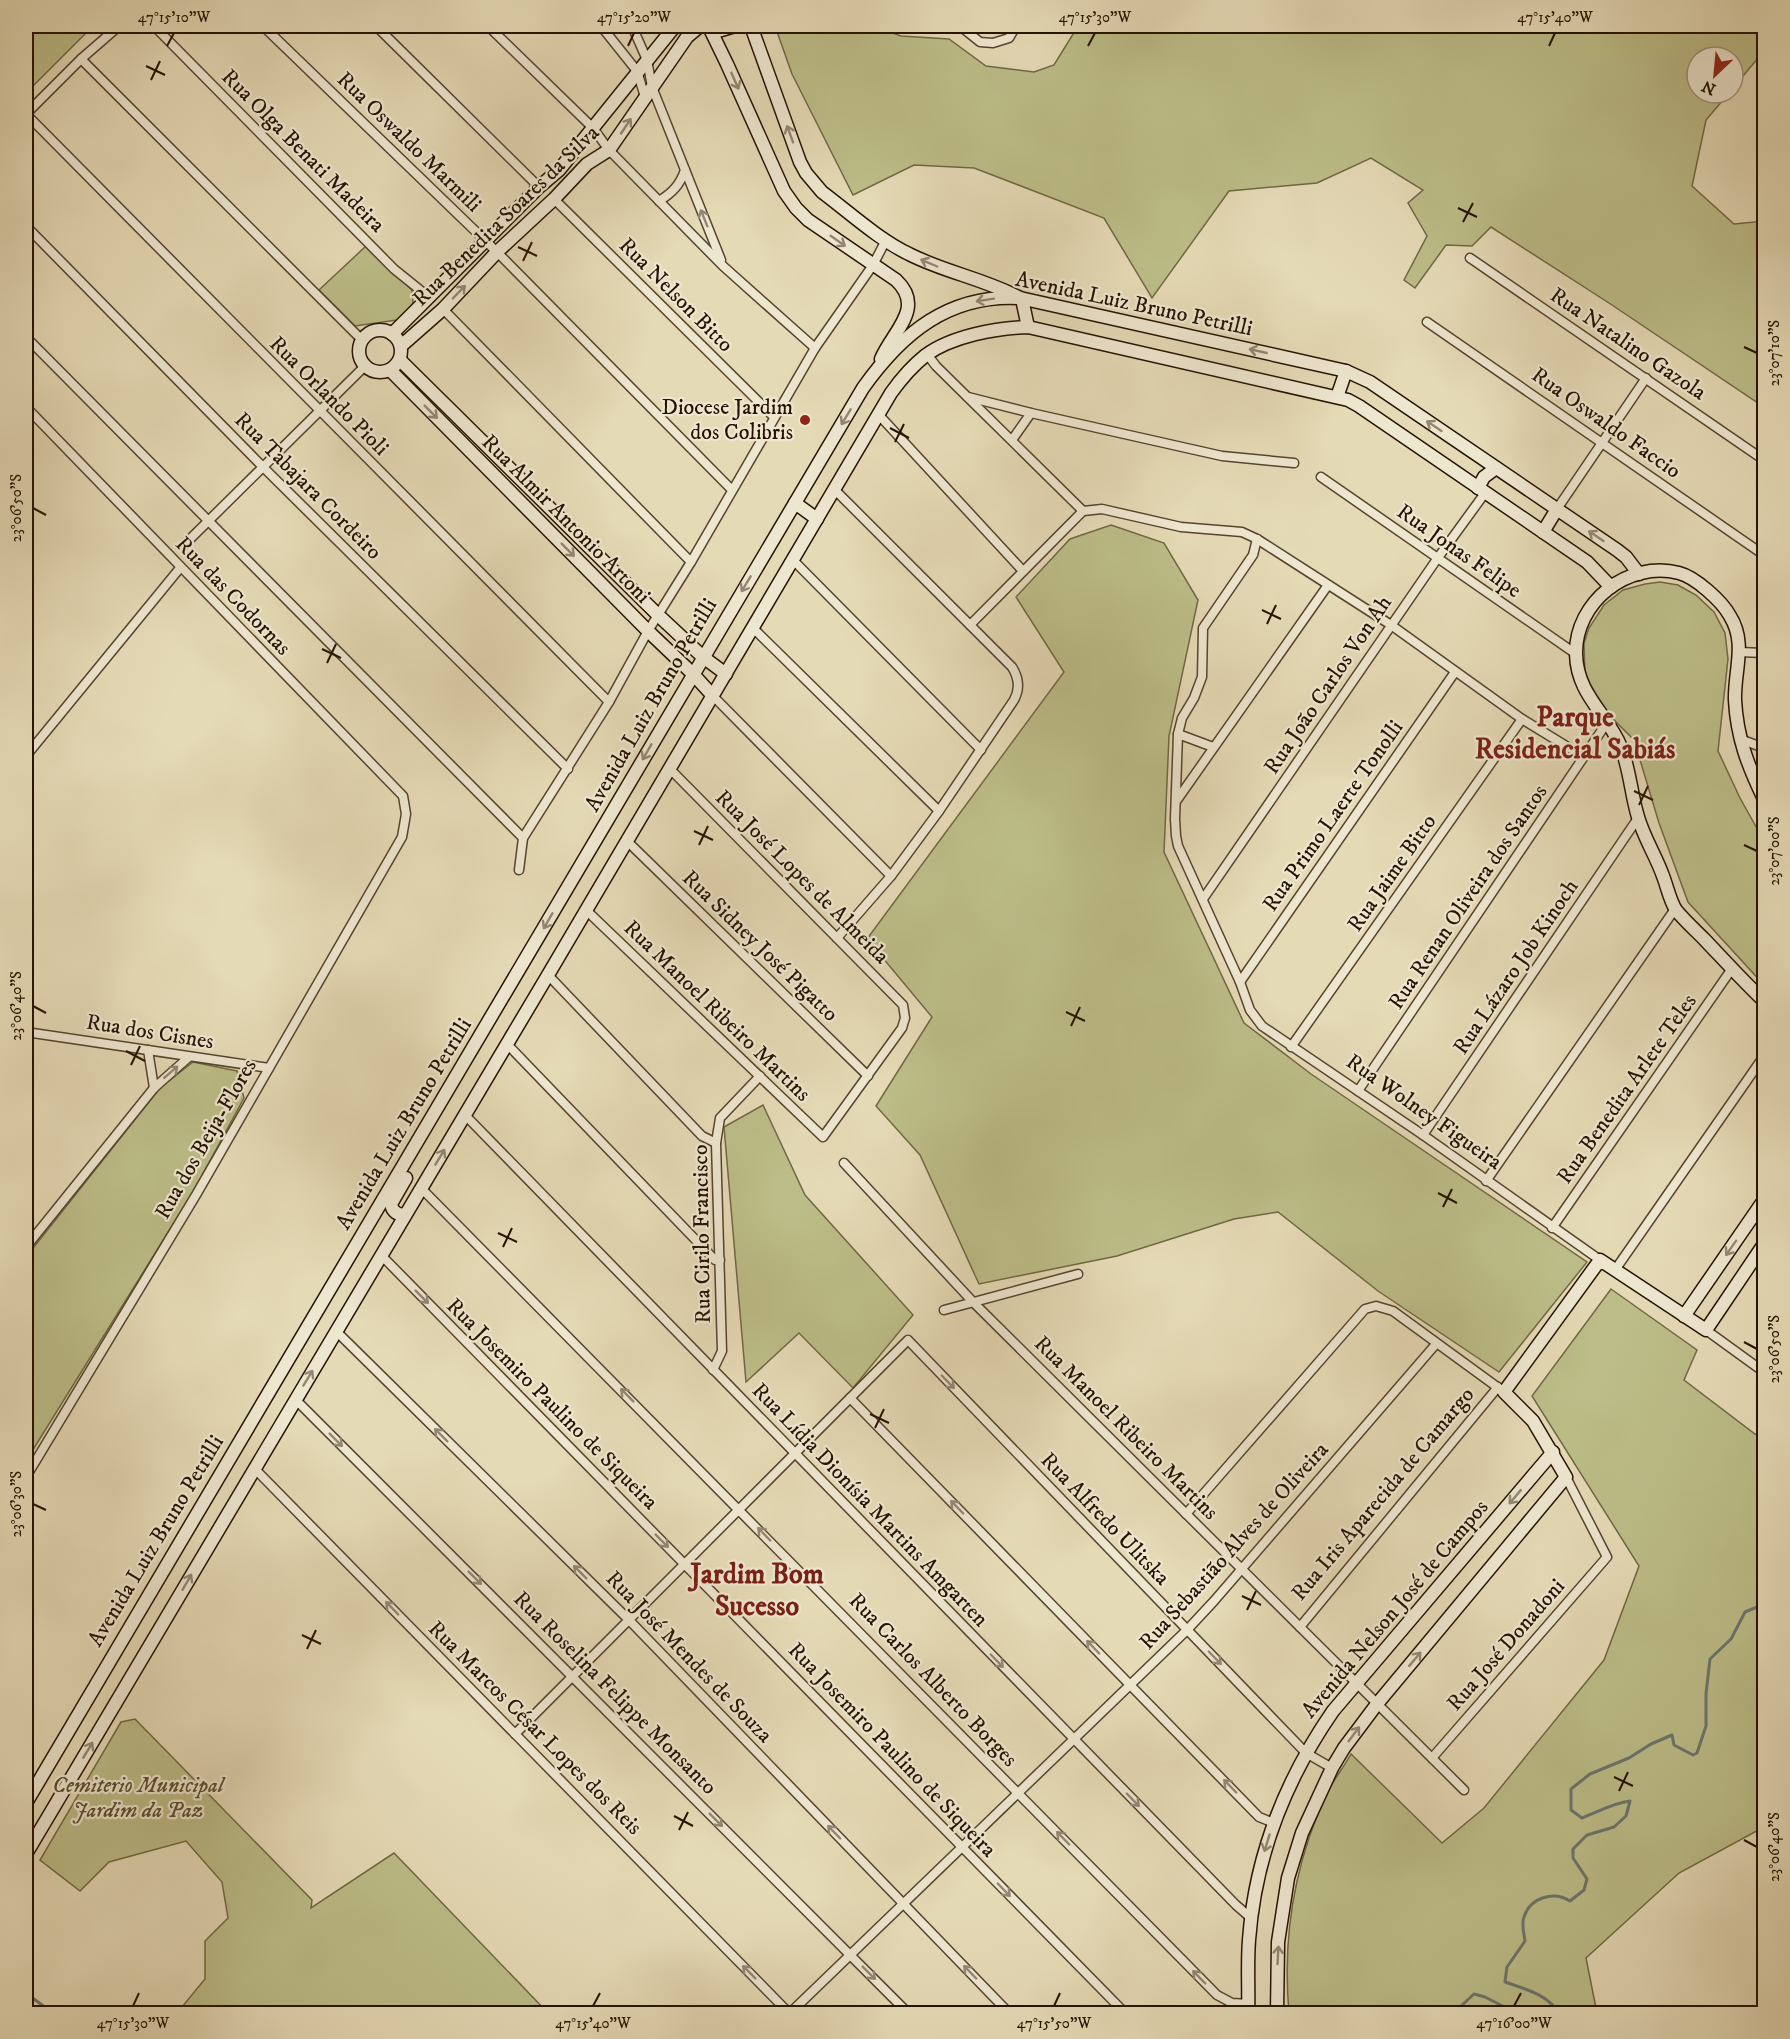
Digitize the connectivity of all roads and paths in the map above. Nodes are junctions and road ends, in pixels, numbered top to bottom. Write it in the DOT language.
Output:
graph roads {
  1 [pos="119,26"];
  2 [pos="154,26"];
  3 [pos="263,26"];
  4 [pos="376,26"];
  5 [pos="488,26"];
  6 [pos="601,26"];
  7 [pos="632,26"];
  8 [pos="675,26"];
  9 [pos="735,26"];
  10 [pos="751,26"];
  11 [pos="960,26"];
  12 [pos="1016,26"];
  13 [pos="705,27"];
  14 [pos="81,58"];
  15 [pos="647,60"];
  16 [pos="637,71"];
  17 [pos="649,92"];
  18 [pos="26,114"];
  19 [pos="593,128"];
  20 [pos="609,150"];
  21 [pos="685,170"];
  22 [pos="539,187"];
  23 [pos="554,199"];
  24 [pos="659,201"];
  25 [pos="26,226"];
  26 [pos="886,240"];
  27 [pos="484,241"];
  28 [pos="497,252"];
  29 [pos="1470,258"];
  30 [pos="873,265"];
  31 [pos="723,266"];
  32 [pos="430,298"];
  33 [pos="1022,299"];
  34 [pos="443,309"];
  35 [pos="1426,322"];
  36 [pos="1028,327"];
  37 [pos="392,334"];
  38 [pos="26,337"];
  39 [pos="362,340"];
  40 [pos="401,346"];
  41 [pos="815,348"];
  42 [pos="927,354"];
  43 [pos="400,360"];
  44 [pos="365,366"];
  45 [pos="878,368"];
  46 [pos="390,370"];
  47 [pos="1346,371"];
  48 [pos="1646,378"];
  49 [pos="967,396"];
  50 [pos="1337,397"];
  51 [pos="26,407"];
  52 [pos="318,411"];
  53 [pos="1031,413"];
  54 [pos="878,414"];
  55 [pos="774,417"];
  56 [pos="1012,440"];
  57 [pos="1602,443"];
  58 [pos="1764,460"];
  59 [pos="1294,464"];
  60 [pos="262,466"];
  61 [pos="1496,468"];
  62 [pos="1322,477"];
  63 [pos="834,489"];
  64 [pos="732,490"];
  65 [pos="1481,490"];
  66 [pos="795,503"];
  67 [pos="1557,509"];
  68 [pos="1083,511"];
  69 [pos="817,519"];
  70 [pos="207,520"];
  71 [pos="1543,532"];
  72 [pos="1257,539"];
  73 [pos="184,545"];
  74 [pos="1764,555"];
  75 [pos="1437,559"];
  76 [pos="793,560"];
  77 [pos="691,562"];
  78 [pos="180,568"];
  79 [pos="1023,571"];
  80 [pos="1639,574"];
  81 [pos="1328,585"];
  82 [pos="1611,587"];
  83 [pos="658,615"];
  84 [pos="970,625"];
  85 [pos="1391,625"];
  86 [pos="753,628"];
  87 [pos="648,631"];
  88 [pos="1740,652"];
  89 [pos="1764,653"];
  90 [pos="1576,654"];
  91 [pos="703,657"];
  92 [pos="1455,672"];
  93 [pos="693,674"];
  94 [pos="726,674"];
  95 [pos="713,696"];
  96 [pos="609,702"];
  97 [pos="1522,719"];
  98 [pos="1606,723"];
  99 [pos="1178,734"];
  100 [pos="1740,739"];
  101 [pos="1213,747"];
  102 [pos="1764,747"];
  103 [pos="981,750"];
  104 [pos="26,756"];
  105 [pos="1584,757"];
  106 [pos="568,769"];
  107 [pos="670,769"];
  108 [pos="1764,799"];
  109 [pos="1177,800"];
  110 [pos="939,812"];
  111 [pos="406,814"];
  112 [pos="1638,818"];
  113 [pos="523,838"];
  114 [pos="627,841"];
  115 [pos="519,870"];
  116 [pos="891,876"];
  117 [pos="1203,899"];
  118 [pos="1675,909"];
  119 [pos="586,910"];
  120 [pos="837,938"];
  121 [pos="1731,970"];
  122 [pos="548,975"];
  123 [pos="1240,982"];
  124 [pos="1764,1001"];
  125 [pos="26,1032"];
  126 [pos="507,1044"];
  127 [pos="1291,1047"];
  128 [pos="148,1050"];
  129 [pos="1764,1056"];
  130 [pos="189,1057"];
  131 [pos="269,1068"];
  132 [pos="760,1076"];
  133 [pos="868,1076"];
  134 [pos="154,1088"];
  135 [pos="1358,1091"];
  136 [pos="465,1115"];
  137 [pos="1423,1135"];
  138 [pos="422,1136"];
  139 [pos="716,1143"];
  140 [pos="844,1163"];
  141 [pos="1486,1181"];
  142 [pos="421,1188"];
  143 [pos="1764,1200"];
  144 [pos="405,1214"];
  145 [pos="371,1221"];
  146 [pos="1552,1228"];
  147 [pos="394,1234"];
  148 [pos="1764,1244"];
  149 [pos="26,1247"];
  150 [pos="381,1255"];
  151 [pos="720,1260"];
  152 [pos="1600,1260"];
  153 [pos="1615,1270"];
  154 [pos="1078,1274"];
  155 [pos="973,1302"];
  156 [pos="944,1310"];
  157 [pos="1684,1316"];
  158 [pos="1706,1330"];
  159 [pos="336,1331"];
  160 [pos="1436,1344"];
  161 [pos="713,1370"];
  162 [pos="1764,1372"];
  163 [pos="1501,1390"];
  164 [pos="850,1398"];
  165 [pos="295,1399"];
  166 [pos="1553,1452"];
  167 [pos="794,1454"];
  168 [pos="254,1468"];
  169 [pos="26,1476"];
  170 [pos="1566,1477"];
  171 [pos="740,1509"];
  172 [pos="1186,1514"];
  173 [pos="684,1564"];
  174 [pos="1242,1569"];
  175 [pos="629,1620"];
  176 [pos="1300,1627"];
  177 [pos="1187,1630"];
  178 [pos="573,1676"];
  179 [pos="1357,1683"];
  180 [pos="1130,1685"];
  181 [pos="1377,1704"];
  182 [pos="515,1734"];
  183 [pos="1074,1739"];
  184 [pos="1306,1753"];
  185 [pos="1432,1758"];
  186 [pos="1332,1768"];
  187 [pos="1464,1790"];
  188 [pos="1018,1793"];
  189 [pos="26,1803"];
  190 [pos="1274,1822"];
  191 [pos="962,1847"];
  192 [pos="26,1854"];
  193 [pos="904,1904"];
  194 [pos="1251,1918"];
  195 [pos="851,1955"];
  196 [pos="1248,2009"];
  197 [pos="790,2013"];
  198 [pos="909,2013"];
  199 [pos="1010,2013"];
  200 [pos="1126,2013"];
  201 [pos="1277,2013"];
  1 -- 14 [label="street"];
  2 -- 32 [label="street, Rua Olga Benati Madeira"];
  3 -- 27 [label="street, Rua Oswaldo Marmili"];
  4 -- 22 [label="street"];
  5 -- 19 [label="street"];
  6 -- 16 [label="street"];
  7 -- 15 [label="street"];
  8 -- 15 [label="main road, Rua Benedita Soares da Silva"];
  9 -- 13 [label="main road"];
  26 -- 10 [label="main road, one-way"];
  11 -- 12 [label="street"];
  13 -- 17 [label="main road, Rua Benedita Soares da Silva"];
  13 -- 30 [label="main road, one-way"];
  14 -- 18 [label="street"];
  14 -- 39 [label="street"];
  15 -- 16 [label="main road, Rua Benedita Soares da Silva"];
  15 -- 17 [label="street"];
  16 -- 17 [label="street"];
  16 -- 19 [label="main road, Rua Benedita Soares da Silva"];
  20 -- 17 [label="main road, Rua Benedita Soares da Silva, one-way"];
  17 -- 21 [label="street"];
  18 -- 52 [label="street, Rua Orlando Pioli"];
  19 -- 20 [label="street"];
  19 -- 22 [label="main road, Rua Benedita Soares da Silva"];
  20 -- 23 [label="main road, Rua Benedita Soares da Silva"];
  20 -- 24 [label="street"];
  21 -- 24 [label="street"];
  31 -- 21 [label="street, one-way"];
  22 -- 27 [label="main road, Rua Benedita Soares da Silva"];
  23 -- 28 [label="main road, Rua Benedita Soares da Silva"];
  23 -- 55 [label="street, Rua Nelson Bitto"];
  24 -- 31 [label="street"];
  25 -- 60 [label="street, Rua Tabajara Cordeiro"];
  26 -- 30 [label="street"];
  33 -- 26 [label="main road, one-way"];
  27 -- 28 [label="street, Rua Oswaldo Marmili"];
  27 -- 32 [label="main road, Rua Benedita Soares da Silva"];
  34 -- 28 [label="main road, Rua Benedita Soares da Silva, one-way"];
  28 -- 64 [label="street, Rua Oswaldo Marmili"];
  29 -- 48 [label="street, Rua Natalino Gazola"];
  30 -- 41 [label="street"];
  30 -- 45 [label="main road"];
  31 -- 41 [label="street"];
  32 -- 37 [label="main road, Rua Benedita Soares da Silva"];
  33 -- 36 [label="main road"];
  33 -- 45 [label="main road, Avenida Luiz Bruno Petrilli, one-way"];
  47 -- 33 [label="main road, Avenida Luiz Bruno Petrilli, one-way"];
  34 -- 40 [label="main road, Rua Benedita Soares da Silva"];
  34 -- 77 [label="street"];
  35 -- 57 [label="street, Rua Oswaldo Faccio"];
  36 -- 42 [label="main road, Avenida Luiz Bruno Petrilli"];
  36 -- 50 [label="main road, Avenida Luiz Bruno Petrilli"];
  37 -- 39 [label="main road"];
  37 -- 40 [label="main road"];
  38 -- 70 [label="street"];
  39 -- 44 [label="main road"];
  40 -- 43 [label="main road"];
  41 -- 55 [label="street"];
  42 -- 49 [label="street"];
  42 -- 54 [label="main road, Avenida Luiz Bruno Petrilli"];
  43 -- 46 [label="main road"];
  43 -- 83 [label="main road, Rua Almir Antonio Artoni"];
  44 -- 46 [label="main road"];
  44 -- 52 [label="street"];
  45 -- 66 [label="main road, Avenida Luiz Bruno Petrilli, one-way"];
  46 -- 87 [label="main road, Rua Almir Antonio Artoni, one-way"];
  47 -- 50 [label="main road"];
  61 -- 47 [label="main road, Avenida Luiz Bruno Petrilli, one-way"];
  48 -- 57 [label="street"];
  48 -- 58 [label="street, Rua Natalino Gazola"];
  49 -- 53 [label="street"];
  49 -- 56 [label="street"];
  50 -- 65 [label="main road, Avenida Luiz Bruno Petrilli"];
  51 -- 78 [label="street, Rua das Codornas"];
  52 -- 60 [label="street"];
  52 -- 96 [label="street, Rua Orlando Pioli"];
  53 -- 56 [label="street"];
  53 -- 59 [label="street"];
  54 -- 63 [label="main road, Avenida Luiz Bruno Petrilli"];
  54 -- 79 [label="street"];
  55 -- 64 [label="street"];
  56 -- 68 [label="street"];
  57 -- 67 [label="street"];
  57 -- 74 [label="street, Rua Oswaldo Faccio"];
  60 -- 70 [label="street"];
  60 -- 106 [label="street, Rua Tabajara Cordeiro"];
  61 -- 65 [label="main road"];
  61 -- 67 [label="main road, Avenida Luiz Bruno Petrilli"];
  62 -- 75 [label="street, Rua Jonas Felipe"];
  63 -- 69 [label="main road, Avenida Luiz Bruno Petrilli"];
  63 -- 84 [label="street"];
  64 -- 77 [label="street"];
  65 -- 71 [label="main road, Avenida Luiz Bruno Petrilli"];
  65 -- 75 [label="street, Rua João Carlos Von Ah"];
  66 -- 69 [label="main road"];
  66 -- 91 [label="main road, Avenida Luiz Bruno Petrilli, one-way"];
  67 -- 71 [label="main road"];
  80 -- 67 [label="main road, Avenida Luiz Bruno Petrilli, one-way"];
  68 -- 72 [label="street"];
  68 -- 79 [label="street"];
  69 -- 76 [label="main road, Avenida Luiz Bruno Petrilli"];
  70 -- 73 [label="street"];
  70 -- 113 [label="street"];
  71 -- 82 [label="main road, Avenida Luiz Bruno Petrilli"];
  72 -- 81 [label="street"];
  72 -- 99 [label="street"];
  75 -- 85 [label="street, Rua João Carlos Von Ah"];
  75 -- 90 [label="street, Rua Jonas Felipe"];
  76 -- 86 [label="main road, Avenida Luiz Bruno Petrilli"];
  76 -- 103 [label="street"];
  77 -- 83 [label="street"];
  78 -- 104 [label="street"];
  78 -- 111 [label="street, Rua das Codornas"];
  79 -- 84 [label="street"];
  80 -- 82 [label="main road"];
  80 -- 88 [label="main road"];
  81 -- 85 [label="street"];
  81 -- 101 [label="street"];
  82 -- 90 [label="main road"];
  83 -- 87 [label="street"];
  83 -- 91 [label="main road, Rua Almir Antonio Artoni"];
  84 -- 103 [label="street"];
  85 -- 92 [label="street"];
  85 -- 117 [label="street, Rua João Carlos Von Ah"];
  86 -- 94 [label="main road, Avenida Luiz Bruno Petrilli"];
  86 -- 110 [label="street"];
  87 -- 93 [label="main road, Rua Almir Antonio Artoni"];
  87 -- 96 [label="street"];
  88 -- 89 [label="street"];
  88 -- 100 [label="main road"];
  90 -- 98 [label="main road"];
  91 -- 93 [label="main road, Avenida Luiz Bruno Petrilli"];
  91 -- 94 [label="main road, Rua Almir Antonio Artoni"];
  92 -- 97 [label="street"];
  92 -- 123 [label="street, Rua Primo Laerte Tonolli"];
  93 -- 95 [label="main road, Rua Almir Antonio Artoni"];
  93 -- 138 [label="main road, Avenida Luiz Bruno Petrilli, one-way"];
  94 -- 95 [label="main road, Avenida Luiz Bruno Petrilli"];
  95 -- 107 [label="main road, Avenida Luiz Bruno Petrilli"];
  95 -- 116 [label="street"];
  96 -- 106 [label="street"];
  97 -- 105 [label="street"];
  97 -- 127 [label="street, Rua Jaime Bitto"];
  98 -- 105 [label="street, Rua Renan Oliveira dos Santos"];
  98 -- 112 [label="main road"];
  99 -- 101 [label="street"];
  99 -- 109 [label="street, Rua Wolney Figueira"];
  100 -- 102 [label="street"];
  100 -- 108 [label="main road"];
  101 -- 109 [label="street"];
  103 -- 110 [label="street"];
  105 -- 135 [label="street, Rua Renan Oliveira dos Santos"];
  106 -- 113 [label="street"];
  107 -- 114 [label="main road, Avenida Luiz Bruno Petrilli"];
  107 -- 120 [label="street, Rua José Lopes de Almeida"];
  109 -- 117 [label="street, Rua Wolney Figueira"];
  110 -- 116 [label="street"];
  111 -- 131 [label="street, Rua dos Beija-Flores"];
  112 -- 118 [label="main road"];
  112 -- 137 [label="street, Rua Lázaro Job Kinoch"];
  113 -- 115 [label="street"];
  114 -- 119 [label="main road, Avenida Luiz Bruno Petrilli"];
  114 -- 133 [label="street, Rua Sidney José Pigatto"];
  116 -- 120 [label="street"];
  117 -- 123 [label="street, Rua Wolney Figueira"];
  118 -- 121 [label="main road"];
  118 -- 141 [label="street"];
  119 -- 122 [label="main road, Avenida Luiz Bruno Petrilli"];
  119 -- 132 [label="street, Rua Manoel Ribeiro Martins"];
  120 -- 133 [label="street, Rua José Lopes de Almeida"];
  121 -- 124 [label="main road"];
  121 -- 146 [label="street, Rua Benedita Arlete Teles"];
  122 -- 126 [label="main road, Avenida Luiz Bruno Petrilli"];
  122 -- 139 [label="street"];
  123 -- 127 [label="street, Rua Wolney Figueira"];
  125 -- 128 [label="street, Rua dos Cisnes"];
  126 -- 136 [label="main road, Avenida Luiz Bruno Petrilli"];
  126 -- 151 [label="street"];
  127 -- 135 [label="street, Rua Wolney Figueira"];
  128 -- 130 [label="street, Rua dos Cisnes"];
  128 -- 134 [label="street"];
  129 -- 153 [label="street"];
  130 -- 131 [label="street, Rua dos Cisnes"];
  134 -- 130 [label="street, one-way"];
  131 -- 169 [label="street, Rua dos Beija-Flores"];
  132 -- 133 [label="street, Rua Manoel Ribeiro Martins"];
  132 -- 139 [label="street, Rua Cirilo Francisco"];
  134 -- 149 [label="street"];
  135 -- 137 [label="street, Rua Wolney Figueira"];
  142 -- 136 [label="main road, Avenida Luiz Bruno Petrilli, one-way"];
  136 -- 161 [label="street, Rua Lídia Dionísia Martins Amgarten"];
  137 -- 141 [label="street, Rua Wolney Figueira"];
  138 -- 144 [label="main road"];
  138 -- 145 [label="main road, Avenida Luiz Bruno Petrilli"];
  139 -- 151 [label="street, Rua Cirilo Francisco"];
  140 -- 155 [label="street, Rua Manoel Ribeiro Martins"];
  141 -- 146 [label="street, Rua Wolney Figueira"];
  142 -- 144 [label="main road, Avenida Luiz Bruno Petrilli"];
  171 -- 142 [label="street, Rua Carlos Alberto Borges, one-way"];
  143 -- 157 [label="main road, one-way"];
  144 -- 147 [label="main road, Avenida Luiz Bruno Petrilli"];
  145 -- 147 [label="main road"];
  145 -- 189 [label="main road, Avenida Luiz Bruno Petrilli"];
  146 -- 152 [label="street, Rua Wolney Figueira"];
  147 -- 150 [label="main road, Avenida Luiz Bruno Petrilli"];
  148 -- 158 [label="main road"];
  150 -- 159 [label="main road, Avenida Luiz Bruno Petrilli"];
  150 -- 173 [label="street, Rua Josemiro Paulino de Siqueira, one-way"];
  151 -- 161 [label="street, Rua Cirilo Francisco"];
  152 -- 153 [label="main road, Rua Wolney Figueira"];
  152 -- 163 [label="main road, Rua Iris Aparecida de Camargo"];
  153 -- 157 [label="main road, Rua Wolney Figueira"];
  154 -- 155 [label="street"];
  155 -- 156 [label="street"];
  155 -- 172 [label="street, Rua Manoel Ribeiro Martins"];
  157 -- 158 [label="main road, Rua Wolney Figueira"];
  158 -- 162 [label="street, Rua Wolney Figueira"];
  165 -- 159 [label="main road, Avenida Luiz Bruno Petrilli, one-way"];
  175 -- 159 [label="street, Rua José Mendes de Souza, one-way"];
  160 -- 163 [label="street"];
  160 -- 172 [label="street"];
  160 -- 174 [label="street, Rua Sebastião Alves de Oliveira"];
  161 -- 167 [label="street, Rua Lídia Dionísia Martins Amgarten"];
  163 -- 166 [label="main road"];
  163 -- 176 [label="street, Rua Iris Aparecida de Camargo"];
  164 -- 167 [label="street"];
  164 -- 177 [label="street, Rua Alfredo Ulitska, one-way"];
  180 -- 164 [label="street, one-way"];
  165 -- 168 [label="main road, Avenida Luiz Bruno Petrilli"];
  165 -- 178 [label="street, Rua Roselina Felippe Monsanto, one-way"];
  166 -- 170 [label="main road"];
  166 -- 179 [label="main road, Avenida Nelson José de Campos, one-way"];
  167 -- 171 [label="street"];
  167 -- 183 [label="street, Rua Lídia Dionísia Martins Amgarten, one-way"];
  182 -- 168 [label="street, Rua Marcos César Lopes dos Reis, one-way"];
  192 -- 168 [label="main road, Avenida Luiz Bruno Petrilli, one-way"];
  181 -- 170 [label="main road, Avenida Nelson José de Campos, one-way"];
  170 -- 185 [label="street, Rua José Donadoni"];
  171 -- 173 [label="street"];
  188 -- 171 [label="street, Rua Carlos Alberto Borges, one-way"];
  172 -- 174 [label="street, Rua Manoel Ribeiro Martins"];
  173 -- 175 [label="street"];
  173 -- 191 [label="street, Rua Josemiro Paulino de Siqueira"];
  174 -- 176 [label="street, Rua Manoel Ribeiro Martins"];
  174 -- 177 [label="street, Rua Sebastião Alves de Oliveira"];
  175 -- 178 [label="street"];
  193 -- 175 [label="street, Rua José Mendes de Souza, one-way"];
  176 -- 179 [label="street, Rua Manoel Ribeiro Martins"];
  177 -- 180 [label="street, Rua Sebastião Alves de Oliveira"];
  177 -- 184 [label="street, Rua Alfredo Ulitska, one-way"];
  178 -- 182 [label="street"];
  178 -- 195 [label="street, Rua Roselina Felippe Monsanto, one-way"];
  179 -- 181 [label="street, Rua Manoel Ribeiro Martins"];
  179 -- 184 [label="main road, Avenida Nelson José de Campos"];
  180 -- 183 [label="street, Rua Sebastião Alves de Oliveira"];
  190 -- 180 [label="street, one-way"];
  181 -- 185 [label="street, Rua Manoel Ribeiro Martins"];
  186 -- 181 [label="main road, Avenida Nelson José de Campos, one-way"];
  197 -- 182 [label="street, Rua Marcos César Lopes dos Reis, one-way"];
  183 -- 188 [label="street, Rua Sebastião Alves de Oliveira"];
  183 -- 194 [label="street, Rua Lídia Dionísia Martins Amgarten, one-way"];
  184 -- 186 [label="street, Rua Alfredo Ulitska"];
  184 -- 190 [label="main road, Avenida Nelson José de Campos"];
  185 -- 187 [label="street, Rua Manoel Ribeiro Martins"];
  201 -- 186 [label="main road, Avenida Nelson José de Campos, one-way"];
  188 -- 191 [label="street, Rua Sebastião Alves de Oliveira"];
  196 -- 188 [label="street, Rua Carlos Alberto Borges, one-way"];
  190 -- 194 [label="main road, Avenida Nelson José de Campos, one-way"];
  191 -- 193 [label="street, Rua Sebastião Alves de Oliveira"];
  191 -- 200 [label="street, Rua Josemiro Paulino de Siqueira, one-way"];
  193 -- 195 [label="street, Rua Sebastião Alves de Oliveira"];
  199 -- 193 [label="street, Rua José Mendes de Souza, one-way"];
  194 -- 196 [label="main road, Avenida Nelson José de Campos"];
  195 -- 197 [label="street, Rua Sebastião Alves de Oliveira"];
  195 -- 198 [label="street, Rua Roselina Felippe Monsanto, one-way"];
}
